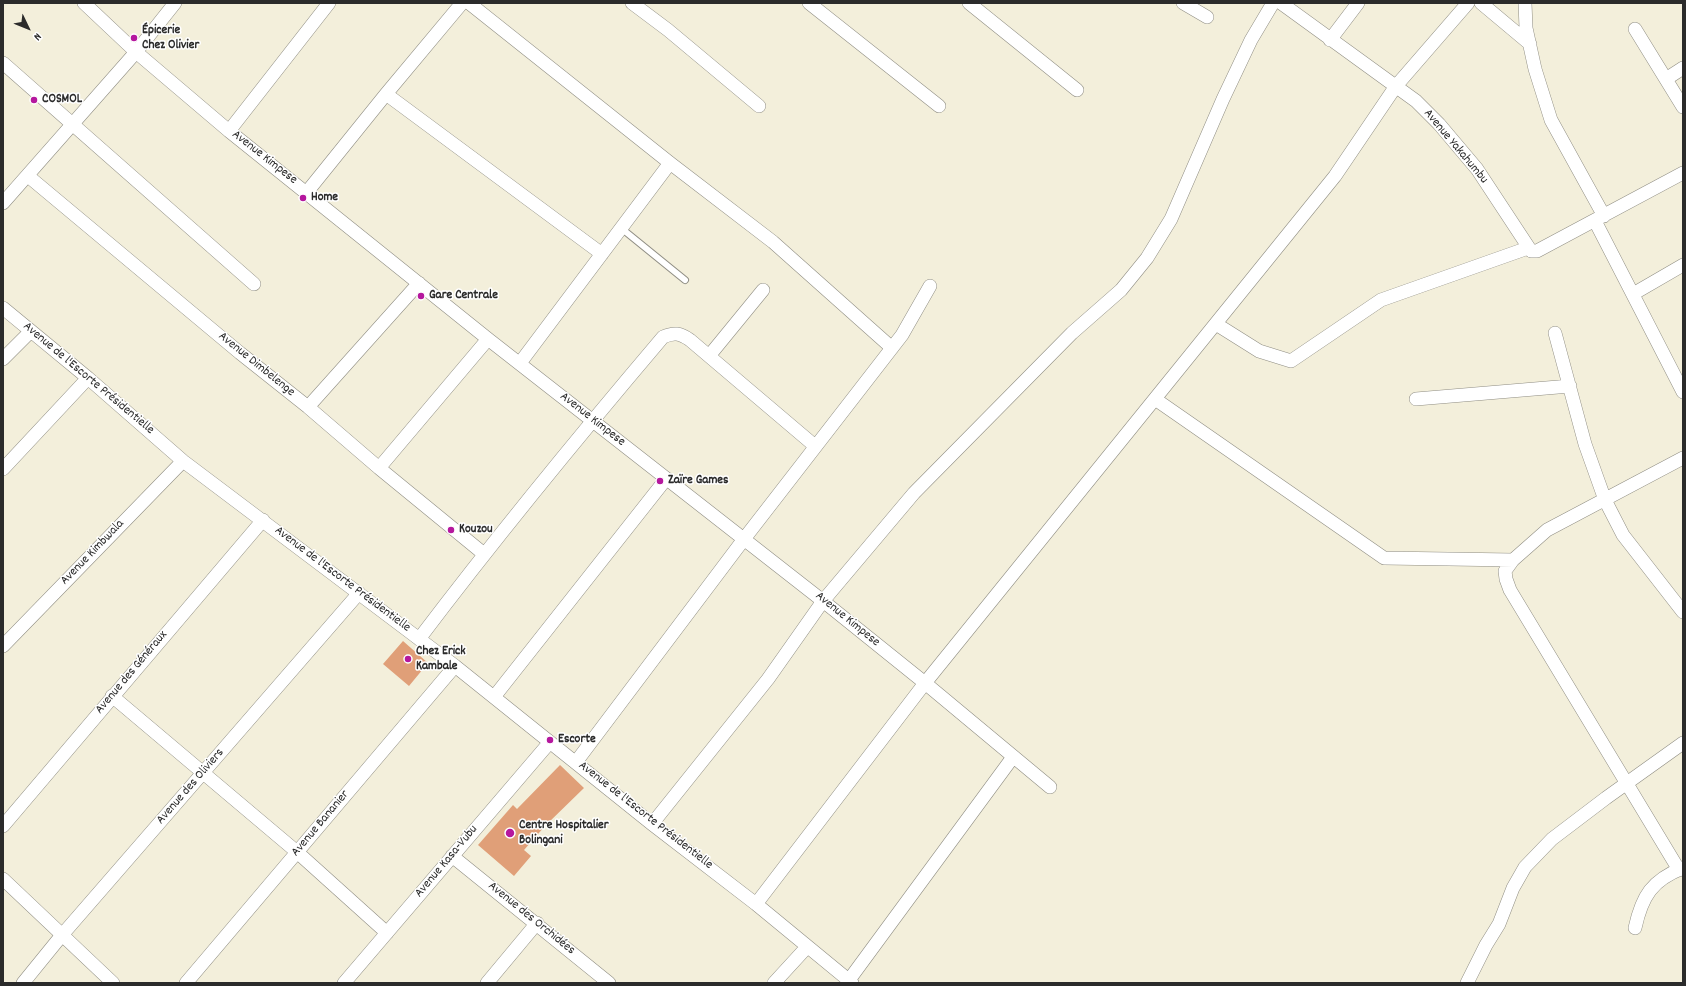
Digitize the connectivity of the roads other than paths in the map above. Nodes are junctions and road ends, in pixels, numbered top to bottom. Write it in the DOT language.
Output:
graph roads {
  1 [pos="84,3"];
  2 [pos="174,3"];
  3 [pos="329,3"];
  4 [pos="462,3"];
  5 [pos="469,3"];
  6 [pos="632,3"];
  7 [pos="809,3"];
  8 [pos="969,3"];
  9 [pos="1183,3"];
  10 [pos="1273,3"];
  11 [pos="1281,3"];
  12 [pos="1358,3"];
  13 [pos="1468,3"];
  14 [pos="1481,3"];
  15 [pos="1525,3"];
  16 [pos="1207,17"];
  17 [pos="1635,29"];
  18 [pos="1330,40"];
  19 [pos="1530,44"];
  20 [pos="136,52"];
  21 [pos="3,63"];
  22 [pos="1683,68"];
  23 [pos="1666,79"];
  24 [pos="1396,86"];
  25 [pos="1078,90"];
  26 [pos="386,94"];
  27 [pos="759,106"];
  28 [pos="939,106"];
  29 [pos="1683,107"];
  30 [pos="73,125"];
  31 [pos="229,131"];
  32 [pos="670,163"];
  33 [pos="1683,173"];
  34 [pos="28,176"];
  35 [pos="307,192"];
  36 [pos="5,197"];
  37 [pos="1600,219"];
  38 [pos="621,228"];
  39 [pos="1531,250"];
  40 [pos="602,254"];
  41 [pos="1683,265"];
  42 [pos="685,280"];
  43 [pos="254,284"];
  44 [pos="419,284"];
  45 [pos="930,286"];
  46 [pos="763,290"];
  47 [pos="1632,294"];
  48 [pos="3,308"];
  49 [pos="1216,324"];
  50 [pos="31,332"];
  51 [pos="1555,332"];
  52 [pos="488,339"];
  53 [pos="892,348"];
  54 [pos="709,356"];
  55 [pos="3,359"];
  56 [pos="520,364"];
  57 [pos="88,378"];
  58 [pos="1570,386"];
  59 [pos="1683,392"];
  60 [pos="1155,399"];
  61 [pos="1416,399"];
  62 [pos="308,407"];
  63 [pos="592,420"];
  64 [pos="815,446"];
  65 [pos="1683,458"];
  66 [pos="183,461"];
  67 [pos="379,468"];
  68 [pos="3,469"];
  69 [pos="666,479"];
  70 [pos="1605,500"];
  71 [pos="263,520"];
  72 [pos="744,539"];
  73 [pos="484,554"];
  74 [pos="1513,560"];
  75 [pos="359,593"];
  76 [pos="823,601"];
  77 [pos="1683,612"];
  78 [pos="419,639"];
  79 [pos="3,646"];
  80 [pos="455,666"];
  81 [pos="926,683"];
  82 [pos="112,696"];
  83 [pos="494,697"];
  84 [pos="550,742"];
  85 [pos="1683,743"];
  86 [pos="1013,757"];
  87 [pos="576,762"];
  88 [pos="203,774"];
  89 [pos="1626,784"];
  90 [pos="1050,787"];
  91 [pos="652,824"];
  92 [pos="3,826"];
  93 [pos="297,852"];
  94 [pos="452,856"];
  95 [pos="1681,869"];
  96 [pos="3,880"];
  97 [pos="756,904"];
  98 [pos="537,923"];
  99 [pos="1635,928"];
  100 [pos="387,933"];
  101 [pos="62,935"];
  102 [pos="807,947"];
  103 [pos="850,981"];
  104 [pos="23,983"];
  105 [pos="113,983"];
  106 [pos="186,983"];
  107 [pos="344,983"];
  108 [pos="487,983"];
  109 [pos="609,983"];
  110 [pos="774,983"];
  111 [pos="1467,983"];
  1 -- 20 [label="street, Avenue Kimpese"];
  2 -- 20 [label="street"];
  3 -- 31 [label="street"];
  4 -- 26 [label="street"];
  5 -- 32 [label="street"];
  6 -- 27 [label="street"];
  7 -- 28 [label="street"];
  8 -- 25 [label="street"];
  9 -- 16 [label="street"];
  10 -- 76 [label="street"];
  11 -- 18 [label="street, Avenue Yakahumbu"];
  12 -- 18 [label="street"];
  13 -- 24 [label="street"];
  14 -- 19 [label="street"];
  15 -- 19 [label="street"];
  17 -- 23 [label="street"];
  18 -- 24 [label="street, Avenue Yakahumbu"];
  19 -- 37 [label="street"];
  20 -- 30 [label="street"];
  20 -- 31 [label="street, Avenue Kimpese"];
  21 -- 30 [label="street"];
  22 -- 23 [label="street"];
  23 -- 29 [label="street"];
  24 -- 39 [label="street, Avenue Yakahumbu"];
  24 -- 49 [label="street"];
  26 -- 35 [label="street"];
  26 -- 40 [label="street"];
  30 -- 34 [label="street"];
  30 -- 43 [label="street"];
  31 -- 35 [label="street, Avenue Kimpese"];
  32 -- 38 [label="street"];
  32 -- 53 [label="street"];
  33 -- 37 [label="street"];
  34 -- 36 [label="street"];
  34 -- 62 [label="street, Avenue Dimbelenge"];
  35 -- 44 [label="street, Avenue Kimpese"];
  37 -- 39 [label="street"];
  37 -- 47 [label="street"];
  38 -- 40 [label="street"];
  38 -- 42 [label="lane"];
  39 -- 49 [label="street"];
  40 -- 56 [label="street"];
  41 -- 47 [label="street"];
  44 -- 52 [label="street, Avenue Kimpese"];
  44 -- 62 [label="street"];
  45 -- 53 [label="street"];
  46 -- 54 [label="street"];
  47 -- 59 [label="street"];
  48 -- 50 [label="street, Avenue de l'Escorte Présidentielle"];
  49 -- 60 [label="street"];
  50 -- 55 [label="street"];
  50 -- 57 [label="street, Avenue de l'Escorte Présidentielle"];
  51 -- 58 [label="street"];
  52 -- 56 [label="street, Avenue Kimpese"];
  52 -- 67 [label="street"];
  53 -- 64 [label="street"];
  54 -- 63 [label="street"];
  54 -- 64 [label="street"];
  56 -- 63 [label="street, Avenue Kimpese"];
  57 -- 66 [label="street, Avenue de l'Escorte Présidentielle"];
  57 -- 68 [label="street"];
  58 -- 61 [label="street"];
  58 -- 70 [label="street"];
  60 -- 74 [label="street"];
  60 -- 81 [label="street"];
  62 -- 67 [label="street, Avenue Dimbelenge"];
  63 -- 69 [label="street, Avenue Kimpese"];
  63 -- 73 [label="street"];
  64 -- 72 [label="street"];
  65 -- 70 [label="street"];
  66 -- 71 [label="street, Avenue de l'Escorte Présidentielle"];
  66 -- 79 [label="street, Avenue Kimbwala"];
  67 -- 73 [label="street, Avenue Dimbelenge"];
  69 -- 72 [label="street, Avenue Kimpese"];
  69 -- 83 [label="street"];
  70 -- 74 [label="street"];
  70 -- 77 [label="street"];
  71 -- 75 [label="street, Avenue de l'Escorte Présidentielle"];
  71 -- 82 [label="street, Avenue des Généraux"];
  72 -- 76 [label="street, Avenue Kimpese"];
  72 -- 87 [label="street"];
  73 -- 78 [label="street"];
  74 -- 89 [label="street"];
  75 -- 78 [label="street, Avenue de l'Escorte Présidentielle"];
  75 -- 88 [label="street, Avenue des Oliviers"];
  76 -- 81 [label="street, Avenue Kimpese"];
  76 -- 91 [label="street"];
  78 -- 80 [label="street, Avenue de l'Escorte Présidentielle"];
  80 -- 83 [label="street, Avenue de l'Escorte Présidentielle"];
  80 -- 93 [label="street, Avenue Bananier"];
  81 -- 86 [label="street, Avenue Kimpese"];
  81 -- 97 [label="street"];
  82 -- 88 [label="street"];
  82 -- 92 [label="street, Avenue des Généraux"];
  83 -- 84 [label="street, Avenue de l'Escorte Présidentielle"];
  84 -- 87 [label="street, Avenue de l'Escorte Présidentielle"];
  84 -- 94 [label="street, Avenue Kasa-Vubu"];
  85 -- 89 [label="street"];
  86 -- 90 [label="street, Avenue Kimpese"];
  86 -- 103 [label="street"];
  87 -- 91 [label="street, Avenue de l'Escorte Présidentielle"];
  88 -- 93 [label="street"];
  88 -- 101 [label="street, Avenue des Oliviers"];
  89 -- 95 [label="street"];
  89 -- 111 [label="street"];
  91 -- 97 [label="street, Avenue de l'Escorte Présidentielle"];
  93 -- 100 [label="street"];
  93 -- 106 [label="street, Avenue Bananier"];
  94 -- 98 [label="street, Avenue des Orchidées"];
  94 -- 100 [label="street, Avenue Kasa-Vubu"];
  95 -- 99 [label="street"];
  96 -- 101 [label="street"];
  97 -- 102 [label="street, Avenue de l'Escorte Présidentielle"];
  98 -- 108 [label="street"];
  98 -- 109 [label="street, Avenue des Orchidées"];
  100 -- 107 [label="street, Avenue Kasa-Vubu"];
  101 -- 104 [label="street, Avenue des Oliviers"];
  101 -- 105 [label="street"];
  102 -- 103 [label="street, Avenue de l'Escorte Présidentielle"];
  102 -- 110 [label="street"];
}
